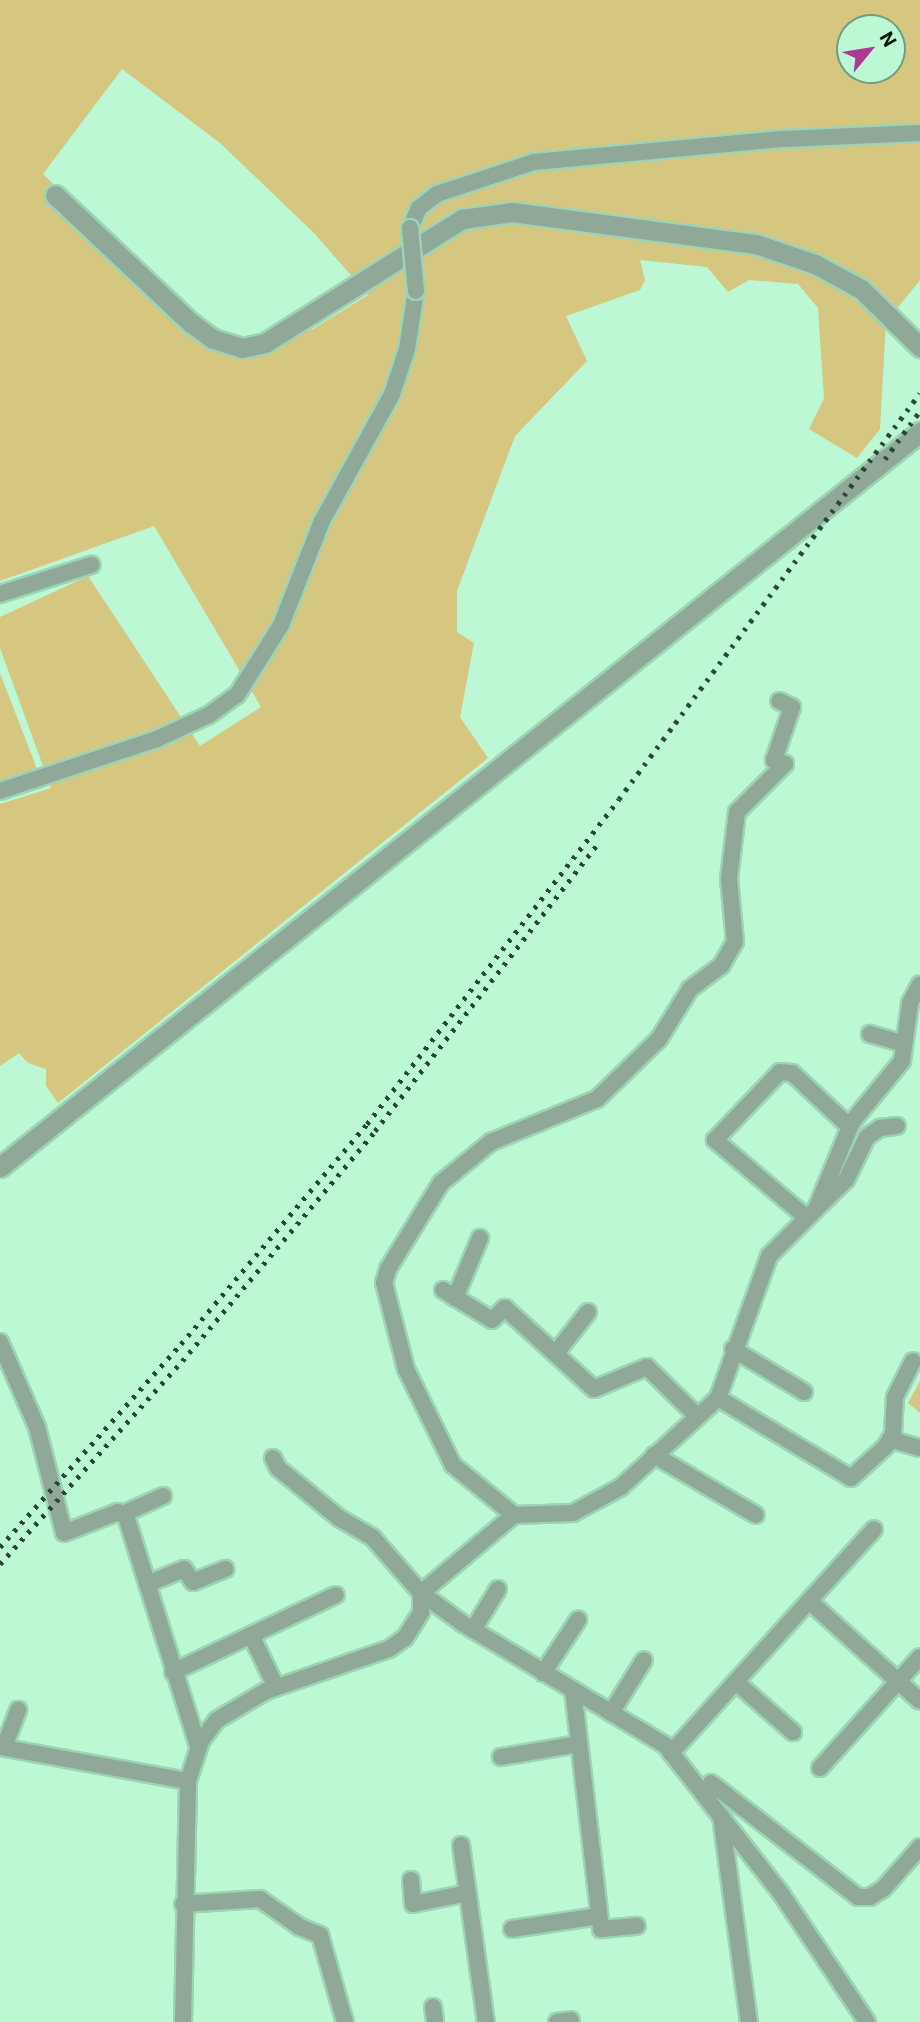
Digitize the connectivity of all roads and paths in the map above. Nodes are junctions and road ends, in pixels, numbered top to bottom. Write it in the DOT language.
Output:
graph roads {
  1 [pos="920,133"];
  2 [pos="55,195"];
  3 [pos="920,347"];
  4 [pos="920,432"];
  5 [pos="91,565"];
  6 [pos="0,594"];
  7 [pos="779,701"];
  8 [pos="0,791"];
  9 [pos="920,984"];
  10 [pos="870,1034"];
  11 [pos="904,1044"];
  12 [pos="897,1126"];
  13 [pos="850,1127"];
  14 [pos="0,1167"];
  15 [pos="811,1214"];
  16 [pos="480,1238"];
  17 [pos="588,1312"];
  18 [pos="0,1342"];
  19 [pos="733,1349"];
  20 [pos="556,1353"];
  21 [pos="913,1362"];
  22 [pos="804,1392"];
  23 [pos="718,1398"];
  24 [pos="697,1416"];
  25 [pos="890,1439"];
  26 [pos="920,1448"];
  27 [pos="654,1455"];
  28 [pos="273,1458"];
  29 [pos="163,1496"];
  30 [pos="123,1514"];
  31 [pos="514,1515"];
  32 [pos="756,1515"];
  33 [pos="874,1529"];
  34 [pos="225,1569"];
  35 [pos="147,1584"];
  36 [pos="498,1589"];
  37 [pos="421,1593"];
  38 [pos="336,1595"];
  39 [pos="809,1601"];
  40 [pos="578,1620"];
  41 [pos="473,1630"];
  42 [pos="251,1635"];
  43 [pos="920,1657"];
  44 [pos="644,1660"];
  45 [pos="173,1672"];
  46 [pos="543,1673"];
  47 [pos="898,1681"];
  48 [pos="736,1682"];
  49 [pos="276,1687"];
  50 [pos="573,1690"];
  51 [pos="920,1701"];
  52 [pos="18,1710"];
  53 [pos="611,1713"];
  54 [pos="793,1732"];
  55 [pos="579,1744"];
  56 [pos="198,1746"];
  57 [pos="2,1747"];
  58 [pos="671,1753"];
  59 [pos="501,1757"];
  60 [pos="820,1768"];
  61 [pos="188,1781"];
  62 [pos="708,1782"];
  63 [pos="720,1814"];
  64 [pos="461,1845"];
  65 [pos="920,1847"];
  66 [pos="411,1880"];
  67 [pos="468,1893"];
  68 [pos="183,1904"];
  69 [pos="599,1916"];
  70 [pos="637,1926"];
  71 [pos="512,1928"];
  72 [pos="183,2022"];
  73 [pos="345,2022"];
  74 [pos="486,2022"];
  75 [pos="749,2022"];
  76 [pos="866,2022"];
  1 -- 8 [label="street, bridge"];
  2 -- 3 [label="street"];
  4 -- 14 [label="street"];
  5 -- 6 [label="street"];
  7 -- 31 [label="street"];
  9 -- 11 [label="street"];
  10 -- 11 [label="street"];
  11 -- 13 [label="street"];
  12 -- 15 [label="street"];
  13 -- 15 [label="street"];
  13 -- 15 [label="street"];
  15 -- 19 [label="street"];
  16 -- 20 [label="street"];
  17 -- 20 [label="street"];
  18 -- 30 [label="street"];
  19 -- 22 [label="street"];
  19 -- 23 [label="street"];
  20 -- 24 [label="street"];
  21 -- 25 [label="street"];
  23 -- 24 [label="street"];
  23 -- 25 [label="street"];
  24 -- 27 [label="street"];
  25 -- 26 [label="street"];
  27 -- 31 [label="street"];
  27 -- 32 [label="street"];
  28 -- 37 [label="street"];
  29 -- 30 [label="street"];
  30 -- 35 [label="street"];
  31 -- 37 [label="street"];
  33 -- 39 [label="street"];
  34 -- 35 [label="street"];
  35 -- 45 [label="street"];
  36 -- 41 [label="street"];
  37 -- 41 [label="street"];
  37 -- 49 [label="street"];
  38 -- 42 [label="street"];
  39 -- 47 [label="street"];
  39 -- 48 [label="street"];
  40 -- 46 [label="street"];
  41 -- 46 [label="street"];
  42 -- 45 [label="street"];
  42 -- 49 [label="street"];
  43 -- 47 [label="street"];
  44 -- 53 [label="street"];
  45 -- 56 [label="street"];
  46 -- 50 [label="street"];
  47 -- 51 [label="street"];
  47 -- 60 [label="street"];
  48 -- 54 [label="street"];
  48 -- 58 [label="street"];
  49 -- 56 [label="street"];
  50 -- 53 [label="street"];
  50 -- 55 [label="street"];
  52 -- 57 [label="street"];
  53 -- 58 [label="street"];
  55 -- 59 [label="street"];
  55 -- 69 [label="street"];
  56 -- 61 [label="street"];
  57 -- 61 [label="street"];
  58 -- 62 [label="street"];
  61 -- 68 [label="street"];
  62 -- 63 [label="street"];
  62 -- 65 [label="street"];
  63 -- 75 [label="street"];
  63 -- 76 [label="street"];
  64 -- 67 [label="street"];
  66 -- 67 [label="street"];
  67 -- 74 [label="street"];
  68 -- 72 [label="street"];
  68 -- 73 [label="street"];
  69 -- 70 [label="street"];
  69 -- 71 [label="street"];
}
